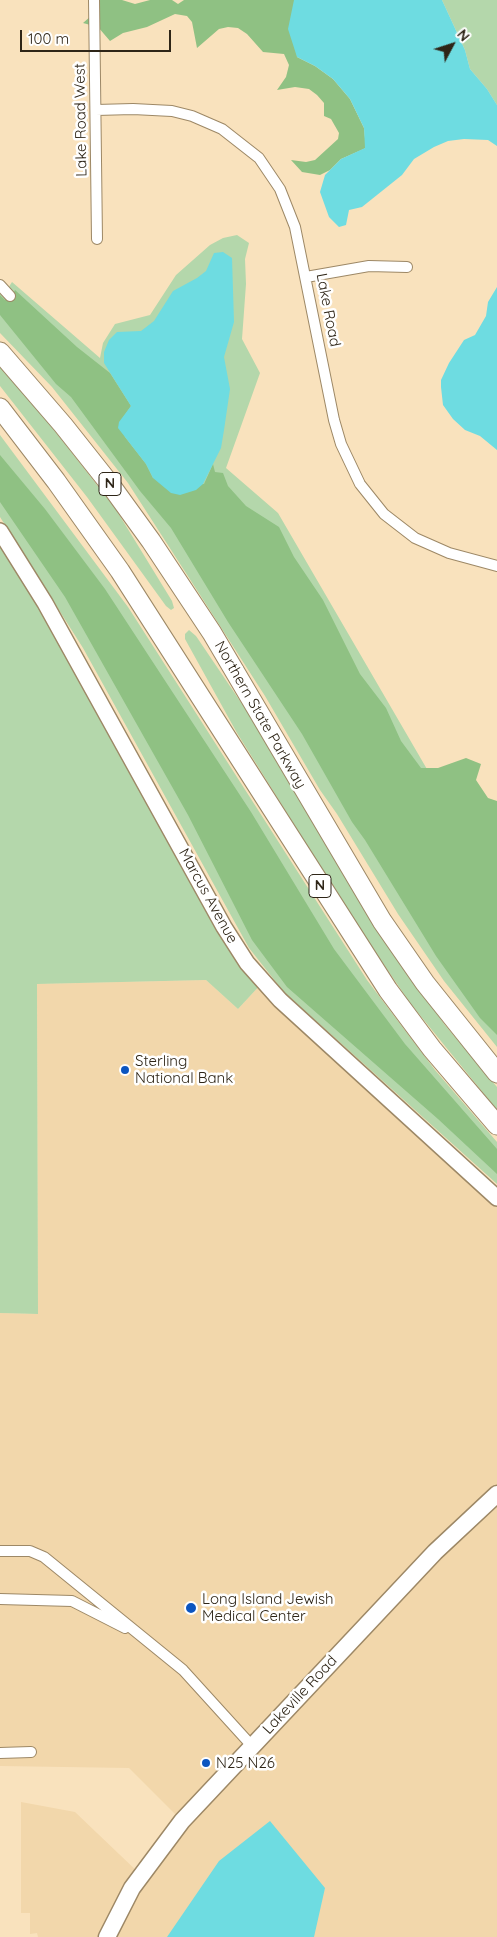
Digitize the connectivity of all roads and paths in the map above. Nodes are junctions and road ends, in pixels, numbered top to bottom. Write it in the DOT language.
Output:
graph roads {
  1 [pos="94,0"];
  2 [pos="96,110"];
  3 [pos="97,239"];
  4 [pos="407,266"];
  5 [pos="306,277"];
  6 [pos="0,285"];
  7 [pos="10,296"];
  8 [pos="6,358"];
  9 [pos="0,408"];
  10 [pos="7,425"];
  11 [pos="0,531"];
  12 [pos="497,566"];
  13 [pos="425,983"];
  14 [pos="497,1056"];
  15 [pos="497,1073"];
  16 [pos="497,1125"];
  17 [pos="497,1198"];
  18 [pos="497,1494"];
  19 [pos="0,1551"];
  20 [pos="0,1600"];
  21 [pos="144,1638"];
  22 [pos="252,1746"];
  23 [pos="31,1752"];
  24 [pos="0,1753"];
  25 [pos="107,1937"];
  1 -- 2 [label="street, Lake Road West"];
  2 -- 3 [label="street, Lake Road West"];
  2 -- 5 [label="street, Lake Road"];
  4 -- 5 [label="street"];
  5 -- 12 [label="street, Lake Road"];
  6 -- 7 [label="street"];
  8 -- 13 [label="highway, Northern State Parkway / N"];
  9 -- 10 [label="highway"];
  10 -- 16 [label="highway, N"];
  11 -- 17 [label="main road, Marcus Avenue"];
  13 -- 14 [label="highway"];
  13 -- 15 [label="highway, Northern State Parkway / N"];
  18 -- 22 [label="main road, Lakeville Road"];
  19 -- 21 [label="street"];
  20 -- 21 [label="street"];
  21 -- 22 [label="street"];
  22 -- 25 [label="main road, Lakeville Road"];
  23 -- 24 [label="street"];
}
